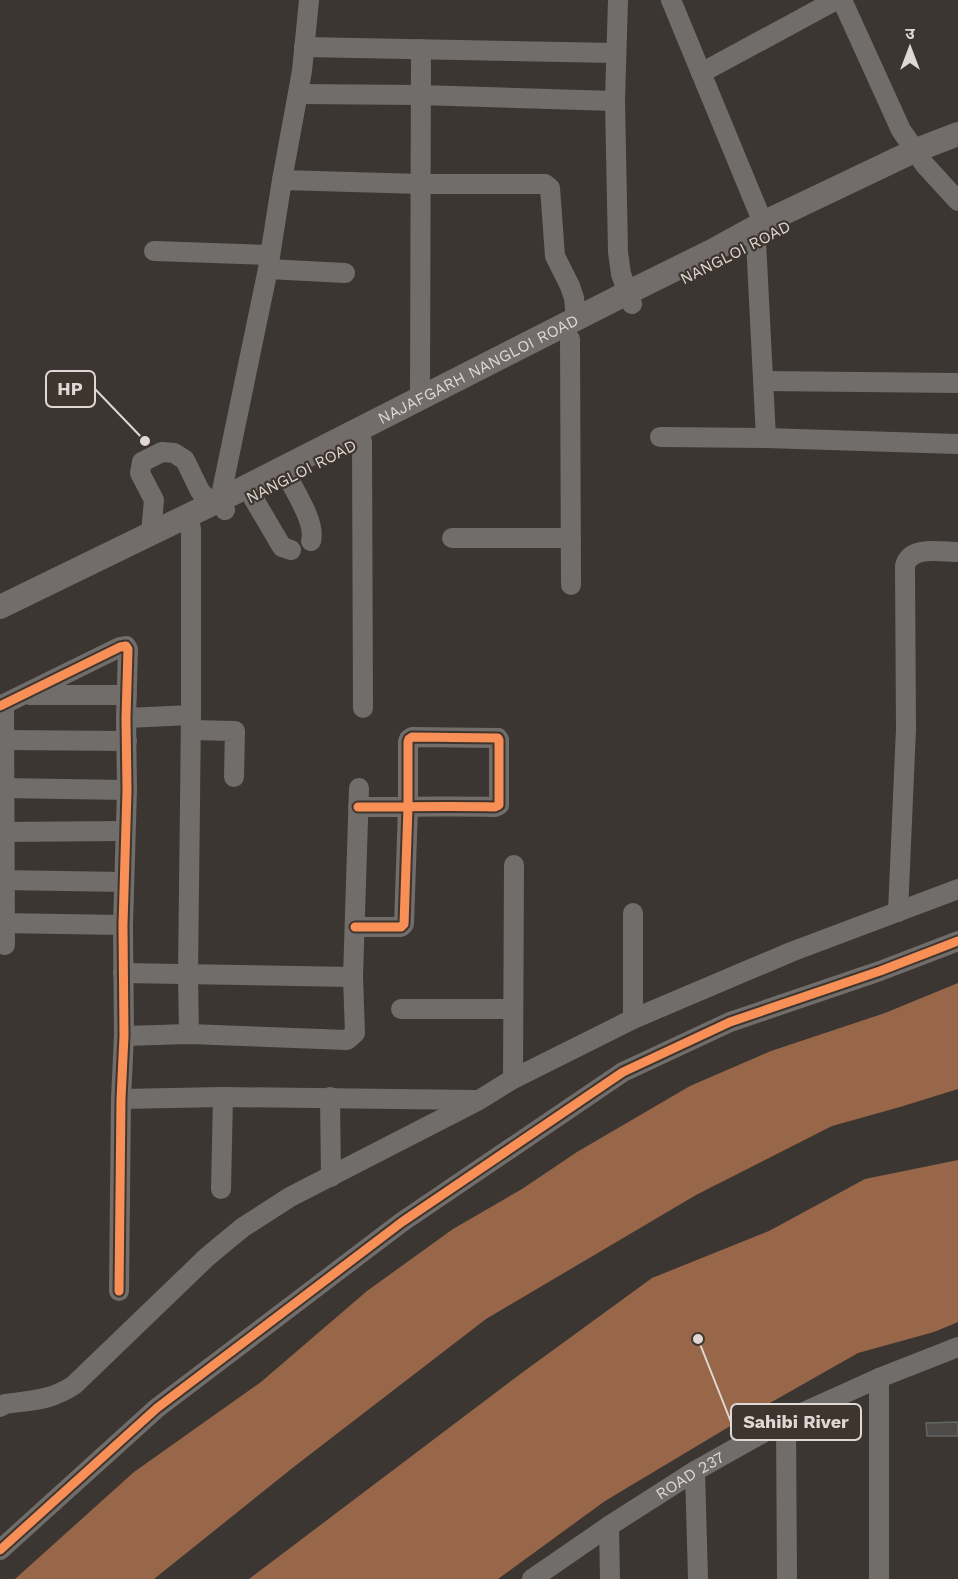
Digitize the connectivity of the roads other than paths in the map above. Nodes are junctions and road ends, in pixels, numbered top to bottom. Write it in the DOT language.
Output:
graph roads {
  1 [pos="309,0"];
  2 [pos="618,0"];
  3 [pos="671,0"];
  4 [pos="836,0"];
  5 [pos="842,0"];
  6 [pos="304,47"];
  7 [pos="421,50"];
  8 [pos="616,53"];
  9 [pos="700,74"];
  10 [pos="298,94"];
  11 [pos="420,95"];
  12 [pos="615,101"];
  13 [pos="958,134"];
  14 [pos="958,149"];
  15 [pos="920,158"];
  16 [pos="282,180"];
  17 [pos="421,184"];
  18 [pos="958,201"];
  19 [pos="759,232"];
  20 [pos="154,251"];
  21 [pos="269,262"];
  22 [pos="345,273"];
  23 [pos="630,298"];
  24 [pos="573,329"];
  25 [pos="763,381"];
  26 [pos="958,383"];
  27 [pos="420,397"];
  28 [pos="660,437"];
  29 [pos="766,438"];
  30 [pos="362,441"];
  31 [pos="958,444"];
  32 [pos="288,477"];
  33 [pos="252,496"];
  34 [pos="219,505"];
  35 [pos="191,528"];
  36 [pos="151,533"];
  37 [pos="452,538"];
  38 [pos="571,538"];
  39 [pos="311,541"];
  40 [pos="291,550"];
  41 [pos="958,552"];
  42 [pos="571,585"];
  43 [pos="0,607"];
  44 [pos="0,620"];
  45 [pos="23,695"];
  46 [pos="127,696"];
  47 [pos="2,706"];
  48 [pos="363,708"];
  49 [pos="126,718"];
  50 [pos="191,723"];
  51 [pos="5,740"];
  52 [pos="127,741"];
  53 [pos="234,777"];
  54 [pos="2,788"];
  55 [pos="127,790"];
  56 [pos="408,807"];
  57 [pos="125,831"];
  58 [pos="2,832"];
  59 [pos="514,866"];
  60 [pos="3,880"];
  61 [pos="124,882"];
  62 [pos="958,890"];
  63 [pos="898,912"];
  64 [pos="633,913"];
  65 [pos="3,923"];
  66 [pos="123,925"];
  67 [pos="355,927"];
  68 [pos="958,941"];
  69 [pos="5,945"];
  70 [pos="123,973"];
  71 [pos="188,975"];
  72 [pos="353,977"];
  73 [pos="401,1009"];
  74 [pos="513,1009"];
  75 [pos="633,1019"];
  76 [pos="189,1034"];
  77 [pos="124,1036"];
  78 [pos="513,1078"];
  79 [pos="223,1096"];
  80 [pos="330,1097"];
  81 [pos="121,1099"];
  82 [pos="479,1100"];
  83 [pos="331,1177"];
  84 [pos="221,1189"];
  85 [pos="119,1291"];
  86 [pos="958,1347"];
  87 [pos="879,1378"];
  88 [pos="0,1407"];
  89 [pos="786,1420"];
  90 [pos="694,1471"];
  91 [pos="609,1526"];
  92 [pos="0,1550"];
  93 [pos="532,1579"];
  94 [pos="610,1579"];
  95 [pos="698,1579"];
  96 [pos="787,1579"];
  97 [pos="879,1579"];
  1 -- 6 [label="street"];
  2 -- 8 [label="street"];
  3 -- 9 [label="street"];
  4 -- 9 [label="street"];
  5 -- 15 [label="street"];
  6 -- 7 [label="street"];
  6 -- 10 [label="street"];
  7 -- 8 [label="street"];
  7 -- 11 [label="street"];
  8 -- 12 [label="street"];
  9 -- 19 [label="street"];
  10 -- 11 [label="street"];
  10 -- 16 [label="street"];
  11 -- 12 [label="street"];
  11 -- 17 [label="street"];
  12 -- 23 [label="street"];
  13 -- 15 [label="main road, NAJAFGARH NANGLOI ROAD"];
  14 -- 15 [label="main road"];
  15 -- 18 [label="street"];
  15 -- 19 [label="main road, NAJAFGARH NANGLOI ROAD"];
  16 -- 17 [label="street"];
  16 -- 21 [label="street"];
  17 -- 24 [label="street"];
  17 -- 27 [label="street"];
  19 -- 23 [label="main road, NAJAFGARH NANGLOI ROAD"];
  19 -- 25 [label="street"];
  20 -- 21 [label="street"];
  21 -- 22 [label="street"];
  21 -- 34 [label="street"];
  23 -- 24 [label="main road, NAJAFGARH NANGLOI ROAD"];
  24 -- 27 [label="main road, NAJAFGARH NANGLOI ROAD"];
  24 -- 30 [label="main road, NANGLOI ROAD"];
  24 -- 38 [label="street"];
  25 -- 26 [label="street"];
  25 -- 29 [label="street"];
  27 -- 34 [label="main road, NAJAFGARH NANGLOI ROAD"];
  28 -- 29 [label="street"];
  29 -- 31 [label="street"];
  30 -- 32 [label="main road, NANGLOI ROAD"];
  30 -- 48 [label="street"];
  32 -- 33 [label="main road, NANGLOI ROAD"];
  32 -- 39 [label="street"];
  33 -- 34 [label="main road, NANGLOI ROAD"];
  33 -- 40 [label="street"];
  34 -- 35 [label="main road, NANGLOI ROAD"];
  34 -- 36 [label="main road, NAJAFGARH NANGLOI ROAD"];
  34 -- 36 [label="street"];
  35 -- 44 [label="main road, NANGLOI ROAD"];
  35 -- 50 [label="street"];
  36 -- 43 [label="main road, NAJAFGARH NANGLOI ROAD"];
  37 -- 38 [label="street"];
  38 -- 42 [label="street"];
  41 -- 63 [label="street"];
  45 -- 46 [label="street"];
  45 -- 46 [label="street"];
  45 -- 47 [label="street"];
  46 -- 49 [label="street"];
  47 -- 51 [label="street"];
  49 -- 50 [label="street"];
  49 -- 52 [label="street"];
  50 -- 53 [label="street"];
  50 -- 71 [label="street"];
  51 -- 52 [label="street"];
  51 -- 54 [label="street"];
  52 -- 55 [label="street"];
  54 -- 55 [label="street"];
  54 -- 58 [label="street"];
  55 -- 57 [label="street"];
  56 -- 56 [label="street"];
  56 -- 67 [label="street"];
  56 -- 67 [label="street"];
  57 -- 58 [label="street"];
  57 -- 61 [label="street"];
  58 -- 60 [label="street"];
  59 -- 74 [label="street"];
  60 -- 61 [label="street"];
  60 -- 65 [label="street"];
  61 -- 66 [label="street"];
  62 -- 63 [label="street"];
  63 -- 75 [label="street"];
  64 -- 75 [label="street"];
  65 -- 66 [label="street"];
  65 -- 69 [label="street"];
  66 -- 70 [label="street"];
  67 -- 72 [label="street"];
  68 -- 92 [label="street"];
  70 -- 71 [label="street"];
  70 -- 77 [label="street"];
  71 -- 72 [label="street"];
  71 -- 76 [label="street"];
  72 -- 76 [label="street"];
  73 -- 74 [label="street"];
  74 -- 78 [label="street"];
  75 -- 78 [label="street"];
  76 -- 77 [label="street"];
  77 -- 81 [label="street"];
  78 -- 82 [label="street"];
  79 -- 80 [label="street"];
  79 -- 81 [label="street"];
  79 -- 84 [label="street"];
  80 -- 82 [label="street"];
  80 -- 83 [label="street"];
  81 -- 85 [label="street"];
  82 -- 83 [label="street"];
  83 -- 88 [label="street"];
  86 -- 87 [label="street, ROAD 237"];
  87 -- 89 [label="street, ROAD 237"];
  87 -- 97 [label="street"];
  89 -- 90 [label="street, ROAD 237"];
  89 -- 96 [label="street"];
  90 -- 91 [label="street, ROAD 237"];
  90 -- 95 [label="street"];
  91 -- 93 [label="street, ROAD 237"];
  91 -- 94 [label="street"];
}
